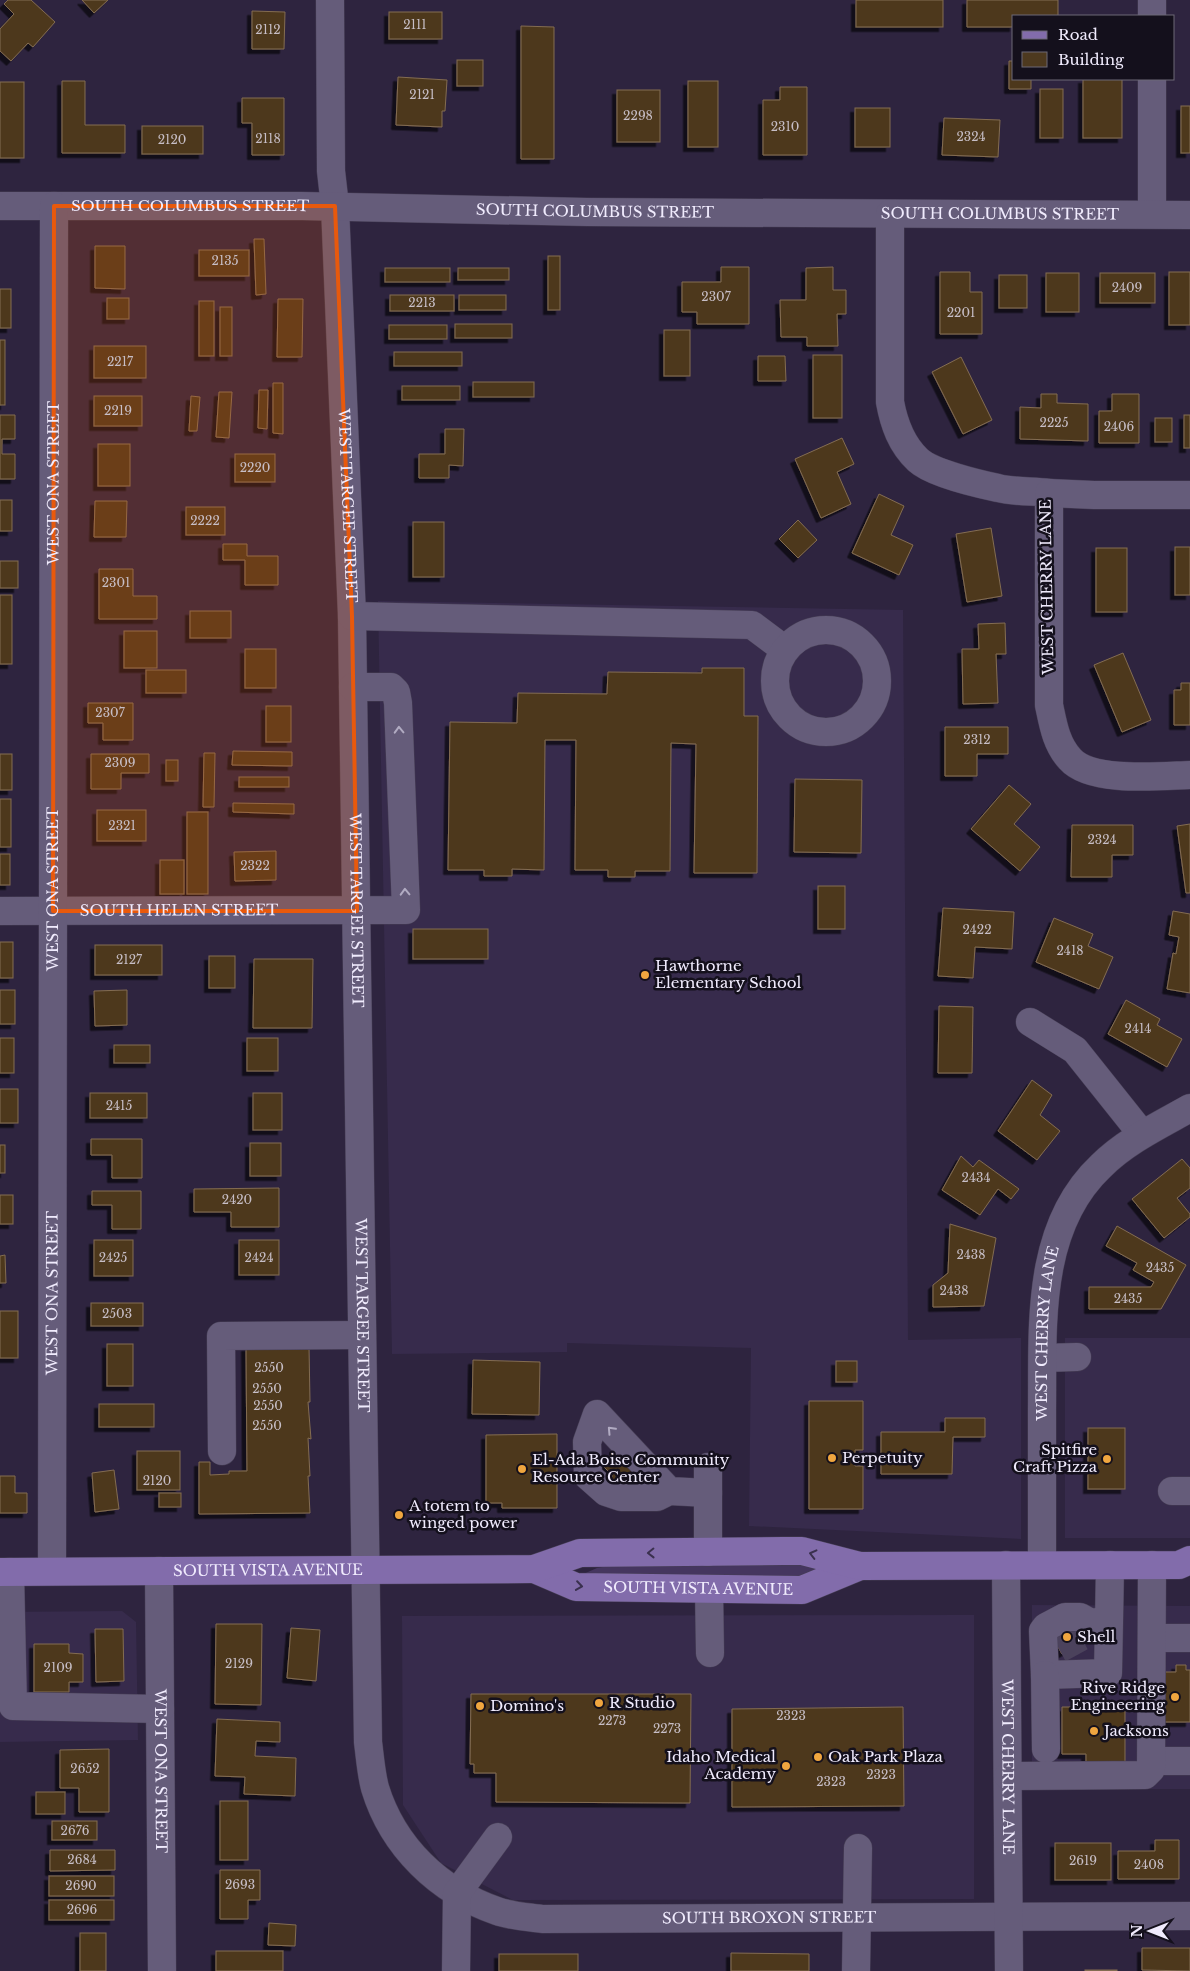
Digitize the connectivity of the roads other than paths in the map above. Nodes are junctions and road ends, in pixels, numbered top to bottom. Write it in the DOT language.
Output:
graph roads {
  1 [pos="330,0"];
  2 [pos="1152,0"];
  3 [pos="1152,15"];
  4 [pos="1152,80"];
  5 [pos="0,206"];
  6 [pos="54,206"];
  7 [pos="335,206"];
  8 [pos="890,214"];
  9 [pos="1152,214"];
  10 [pos="1190,215"];
  11 [pos="1048,493"];
  12 [pos="1190,495"];
  13 [pos="352,616"];
  14 [pos="784,650"];
  15 [pos="353,687"];
  16 [pos="1190,775"];
  17 [pos="0,911"];
  18 [pos="53,911"];
  19 [pos="357,911"];
  20 [pos="1030,1022"];
  21 [pos="1190,1108"];
  22 [pos="1142,1134"];
  23 [pos="362,1334"];
  24 [pos="1077,1357"];
  25 [pos="1043,1358"];
  26 [pos="222,1451"];
  27 [pos="669,1491"];
  28 [pos="708,1552"];
  29 [pos="1006,1565"];
  30 [pos="1042,1565"];
  31 [pos="1110,1565"];
  32 [pos="860,1566"];
  33 [pos="1178,1566"];
  34 [pos="534,1569"];
  35 [pos="366,1570"];
  36 [pos="52,1571"];
  37 [pos="159,1571"];
  38 [pos="5,1572"];
  39 [pos="709,1589"];
  40 [pos="1152,1638"];
  41 [pos="1190,1638"];
  42 [pos="1069,1640"];
  43 [pos="710,1652"];
  44 [pos="1007,1653"];
  45 [pos="160,1709"];
  46 [pos="1046,1749"];
  47 [pos="1152,1761"];
  48 [pos="1190,1761"];
  49 [pos="1008,1776"];
  50 [pos="388,1819"];
  51 [pos="498,1837"];
  52 [pos="858,1848"];
  53 [pos="457,1893"];
  54 [pos="1190,1916"];
  55 [pos="858,1917"];
  56 [pos="1008,1917"];
  57 [pos="162,1971"];
  58 [pos="456,1971"];
  59 [pos="856,1971"];
  60 [pos="1009,1971"];
  1 -- 7 [label="street, WEST TARGEE STREET"];
  2 -- 3 [label="street"];
  4 -- 9 [label="street"];
  5 -- 6 [label="street, SOUTH COLUMBUS STREET"];
  6 -- 7 [label="street, SOUTH COLUMBUS STREET"];
  6 -- 18 [label="street, WEST ONA STREET"];
  7 -- 8 [label="street, SOUTH COLUMBUS STREET"];
  7 -- 13 [label="street, WEST TARGEE STREET"];
  8 -- 9 [label="street, SOUTH COLUMBUS STREET"];
  8 -- 11 [label="street, WEST CHERRY LANE"];
  9 -- 10 [label="street, SOUTH COLUMBUS STREET"];
  11 -- 12 [label="street"];
  11 -- 16 [label="street, WEST CHERRY LANE"];
  13 -- 14 [label="street"];
  13 -- 15 [label="street, WEST TARGEE STREET"];
  15 -- 19 [label="street, WEST TARGEE STREET"];
  19 -- 15 [label="street, SOUTH HELEN STREET, one-way"];
  17 -- 18 [label="street, SOUTH HELEN STREET"];
  18 -- 19 [label="street, SOUTH HELEN STREET"];
  18 -- 36 [label="street, WEST ONA STREET"];
  19 -- 23 [label="street, WEST TARGEE STREET"];
  20 -- 22 [label="street"];
  21 -- 22 [label="street, WEST CHERRY LANE"];
  22 -- 25 [label="street, WEST CHERRY LANE"];
  23 -- 26 [label="street"];
  23 -- 35 [label="street, WEST TARGEE STREET"];
  24 -- 25 [label="street"];
  25 -- 30 [label="street, WEST CHERRY LANE"];
  27 -- 28 [label="street"];
  32 -- 28 [label="main road, SOUTH VISTA AVENUE, one-way"];
  28 -- 34 [label="main road, SOUTH VISTA AVENUE, one-way"];
  29 -- 30 [label="main road, SOUTH VISTA AVENUE"];
  29 -- 32 [label="main road, SOUTH VISTA AVENUE"];
  29 -- 44 [label="street, WEST CHERRY LANE"];
  30 -- 31 [label="main road, SOUTH VISTA AVENUE"];
  31 -- 33 [label="main road, SOUTH VISTA AVENUE"];
  31 -- 42 [label="street"];
  32 -- 39 [label="main road, SOUTH VISTA AVENUE"];
  33 -- 40 [label="street"];
  34 -- 35 [label="main road, SOUTH VISTA AVENUE"];
  34 -- 39 [label="main road, SOUTH VISTA AVENUE, one-way"];
  35 -- 37 [label="main road, SOUTH VISTA AVENUE"];
  35 -- 50 [label="street, WEST TARGEE STREET"];
  36 -- 37 [label="main road, SOUTH VISTA AVENUE"];
  36 -- 38 [label="main road, SOUTH VISTA AVENUE"];
  37 -- 45 [label="street, WEST ONA STREET"];
  38 -- 45 [label="street"];
  39 -- 43 [label="street"];
  40 -- 41 [label="street"];
  40 -- 47 [label="street"];
  42 -- 44 [label="street"];
  42 -- 46 [label="street"];
  44 -- 49 [label="street, WEST CHERRY LANE"];
  45 -- 57 [label="street, WEST ONA STREET"];
  47 -- 48 [label="street"];
  47 -- 49 [label="street"];
  49 -- 56 [label="street, WEST CHERRY LANE"];
  50 -- 53 [label="street, SOUTH BROXON STREET"];
  51 -- 53 [label="street"];
  52 -- 55 [label="street"];
  53 -- 55 [label="street, SOUTH BROXON STREET"];
  53 -- 58 [label="street"];
  54 -- 56 [label="street, SOUTH BROXON STREET"];
  55 -- 56 [label="street, SOUTH BROXON STREET"];
  55 -- 59 [label="street"];
  56 -- 60 [label="street, WEST CHERRY LANE"];
}
